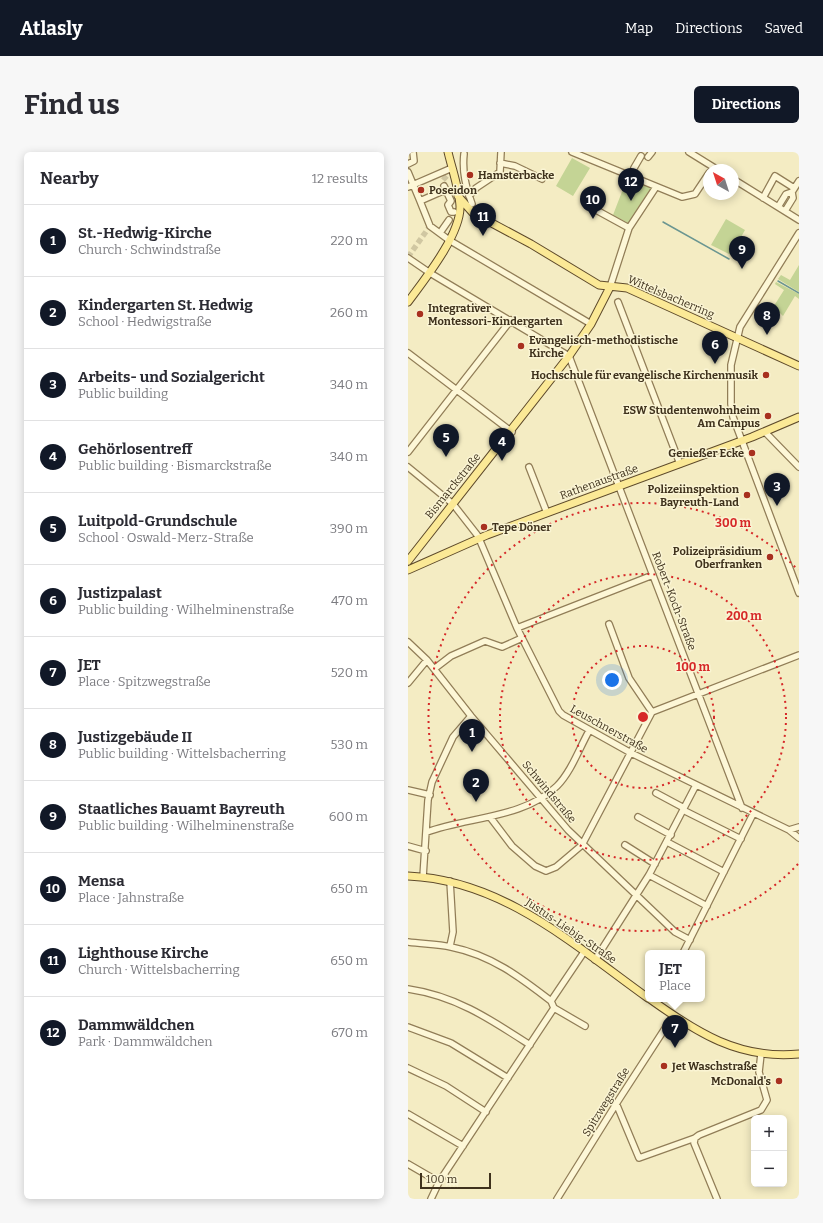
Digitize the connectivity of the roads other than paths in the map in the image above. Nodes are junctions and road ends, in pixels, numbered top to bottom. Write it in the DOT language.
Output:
graph roads {
  1 [pos="413,152"];
  2 [pos="448,152"];
  3 [pos="501,152"];
  4 [pos="572,152"];
  5 [pos="689,152"];
  6 [pos="464,153"];
  7 [pos="641,156"];
  8 [pos="460,161"];
  9 [pos="500,163"];
  10 [pos="408,164"];
  11 [pos="707,164"];
  12 [pos="452,168"];
  13 [pos="634,168"];
  14 [pos="408,172"];
  15 [pos="542,179"];
  16 [pos="440,180"];
  17 [pos="799,181"];
  18 [pos="703,182"];
  19 [pos="739,183"];
  20 [pos="411,185"];
  21 [pos="656,187"];
  22 [pos="444,188"];
  23 [pos="793,190"];
  24 [pos="458,196"];
  25 [pos="469,196"];
  26 [pos="763,198"];
  27 [pos="420,201"];
  28 [pos="472,204"];
  29 [pos="588,205"];
  30 [pos="778,207"];
  31 [pos="454,212"];
  32 [pos="785,212"];
  33 [pos="473,213"];
  34 [pos="449,220"];
  35 [pos="799,220"];
  36 [pos="457,224"];
  37 [pos="629,228"];
  38 [pos="442,230"];
  39 [pos="799,233"];
  40 [pos="449,240"];
  41 [pos="408,258"];
  42 [pos="430,273"];
  43 [pos="610,287"];
  44 [pos="408,302"];
  45 [pos="618,302"];
  46 [pos="511,320"];
  47 [pos="591,324"];
  48 [pos="737,338"];
  49 [pos="408,353"];
  50 [pos="569,356"];
  51 [pos="799,366"];
  52 [pos="457,390"];
  53 [pos="799,417"];
  54 [pos="512,432"];
  55 [pos="765,432"];
  56 [pos="741,441"];
  57 [pos="408,452"];
  58 [pos="680,464"];
  59 [pos="408,467"];
  60 [pos="529,467"];
  61 [pos="799,467"];
  62 [pos="619,486"];
  63 [pos="453,504"];
  64 [pos="547,513"];
  65 [pos="479,538"];
  66 [pos="417,549"];
  67 [pos="408,561"];
  68 [pos="427,561"];
  69 [pos="408,570"];
  70 [pos="653,575"];
  71 [pos="799,593"];
  72 [pos="609,624"];
  73 [pos="517,628"];
  74 [pos="522,638"];
  75 [pos="408,642"];
  76 [pos="799,655"];
  77 [pos="427,660"];
  78 [pos="434,669"];
  79 [pos="408,683"];
  80 [pos="700,694"];
  81 [pos="652,712"];
  82 [pos="471,716"];
  83 [pos="589,731"];
  84 [pos="631,753"];
  85 [pos="696,785"];
  86 [pos="408,790"];
  87 [pos="734,790"];
  88 [pos="656,793"];
  89 [pos="430,794"];
  90 [pos="541,798"];
  91 [pos="729,802"];
  92 [pos="742,808"];
  93 [pos="684,809"];
  94 [pos="753,814"];
  95 [pos="490,817"];
  96 [pos="638,817"];
  97 [pos="799,827"];
  98 [pos="790,830"];
  99 [pos="427,832"];
  100 [pos="671,835"];
  101 [pos="799,838"];
  102 [pos="741,839"];
  103 [pos="667,842"];
  104 [pos="582,845"];
  105 [pos="625,845"];
  106 [pos="408,846"];
  107 [pos="426,851"];
  108 [pos="655,864"];
  109 [pos="724,872"];
  110 [pos="649,875"];
  111 [pos="408,876"];
  112 [pos="423,877"];
  113 [pos="450,881"];
  114 [pos="636,896"];
  115 [pos="707,906"];
  116 [pos="690,940"];
  117 [pos="408,942"];
  118 [pos="450,946"];
  119 [pos="685,950"];
  120 [pos="584,952"];
  121 [pos="595,960"];
  122 [pos="408,989"];
  123 [pos="645,995"];
  124 [pos="551,1002"];
  125 [pos="658,1002"];
  126 [pos="554,1008"];
  127 [pos="673,1016"];
  128 [pos="585,1026"];
  129 [pos="408,1027"];
  130 [pos="530,1045"];
  131 [pos="761,1054"];
  132 [pos="799,1054"];
  133 [pos="408,1068"];
  134 [pos="508,1078"];
  135 [pos="616,1103"];
  136 [pos="486,1112"];
  137 [pos="408,1114"];
  138 [pos="695,1138"];
  139 [pos="463,1146"];
  140 [pos="408,1164"];
  141 [pos="439,1182"];
  142 [pos="431,1199"];
  143 [pos="557,1199"];
  144 [pos="717,1199"];
  1 -- 10 [label="street"];
  2 -- 12 [label="main road"];
  3 -- 9 [label="street"];
  4 -- 21 [label="street"];
  5 -- 11 [label="street"];
  6 -- 8 [label="street"];
  6 -- 25 [label="street"];
  7 -- 13 [label="street"];
  9 -- 15 [label="street"];
  9 -- 25 [label="street"];
  12 -- 20 [label="street"];
  12 -- 24 [label="main road"];
  14 -- 20 [label="street"];
  16 -- 22 [label="street"];
  17 -- 23 [label="street"];
  18 -- 21 [label="street"];
  19 -- 26 [label="street"];
  20 -- 27 [label="street"];
  21 -- 37 [label="street"];
  22 -- 27 [label="street"];
  22 -- 31 [label="street"];
  23 -- 26 [label="street"];
  23 -- 30 [label="street"];
  23 -- 32 [label="street"];
  24 -- 33 [label="main road"];
  24 -- 36 [label="main road"];
  25 -- 28 [label="street"];
  26 -- 30 [label="street"];
  27 -- 40 [label="street"];
  29 -- 37 [label="street"];
  30 -- 32 [label="street"];
  32 -- 35 [label="street"];
  33 -- 36 [label="main road"];
  33 -- 43 [label="main road, Wittelsbacherring"];
  34 -- 38 [label="street"];
  36 -- 40 [label="main road"];
  37 -- 43 [label="street"];
  39 -- 48 [label="street"];
  40 -- 42 [label="main road"];
  40 -- 47 [label="street"];
  41 -- 42 [label="street"];
  42 -- 44 [label="main road"];
  42 -- 46 [label="street"];
  43 -- 47 [label="main road, Bismarckstraße"];
  43 -- 48 [label="main road, Wittelsbacherring"];
  45 -- 58 [label="street"];
  46 -- 50 [label="street"];
  46 -- 52 [label="street"];
  47 -- 50 [label="main road, Bismarckstraße"];
  48 -- 51 [label="main road, Wittelsbacherring"];
  48 -- 56 [label="street"];
  49 -- 52 [label="street"];
  50 -- 54 [label="main road, Bismarckstraße"];
  50 -- 62 [label="street, Robert-Koch-Straße"];
  52 -- 54 [label="street"];
  52 -- 57 [label="street"];
  53 -- 55 [label="main road, Rathenaustraße"];
  54 -- 63 [label="main road, Bismarckstraße"];
  55 -- 56 [label="main road, Rathenaustraße"];
  55 -- 61 [label="street"];
  56 -- 58 [label="main road, Rathenaustraße"];
  56 -- 71 [label="street"];
  58 -- 62 [label="main road, Rathenaustraße"];
  59 -- 63 [label="street, Leuschnerstraße"];
  60 -- 64 [label="street"];
  62 -- 64 [label="main road, Rathenaustraße"];
  62 -- 70 [label="street, Robert-Koch-Straße"];
  63 -- 65 [label="street, Leuschnerstraße"];
  63 -- 66 [label="main road, Bismarckstraße"];
  64 -- 65 [label="main road, Rathenaustraße"];
  65 -- 68 [label="main road, Rathenaustraße"];
  65 -- 73 [label="street, Leuschnerstraße"];
  66 -- 67 [label="main road, Bismarckstraße"];
  66 -- 68 [label="main road"];
  68 -- 69 [label="main road, Rathenaustraße"];
  70 -- 73 [label="street"];
  70 -- 80 [label="street, Robert-Koch-Straße"];
  72 -- 81 [label="street"];
  73 -- 74 [label="street, Leuschnerstraße"];
  74 -- 78 [label="street"];
  74 -- 83 [label="street, Leuschnerstraße"];
  75 -- 77 [label="street, Schwindstraße"];
  76 -- 80 [label="street"];
  77 -- 78 [label="street, Schwindstraße"];
  77 -- 79 [label="street"];
  78 -- 82 [label="street, Schwindstraße"];
  80 -- 81 [label="street"];
  80 -- 87 [label="street, Robert-Koch-Straße"];
  81 -- 84 [label="street"];
  82 -- 89 [label="street"];
  82 -- 90 [label="street, Schwindstraße"];
  83 -- 84 [label="street, Leuschnerstraße"];
  83 -- 90 [label="street"];
  84 -- 85 [label="street, Leuschnerstraße"];
  84 -- 104 [label="street"];
  85 -- 91 [label="street, Leuschnerstraße"];
  85 -- 93 [label="street"];
  86 -- 89 [label="street"];
  87 -- 91 [label="street"];
  87 -- 92 [label="street, Robert-Koch-Straße"];
  88 -- 93 [label="street"];
  89 -- 99 [label="street"];
  90 -- 95 [label="street"];
  90 -- 104 [label="street, Schwindstraße"];
  91 -- 92 [label="street, Leuschnerstraße"];
  92 -- 94 [label="street, Leuschnerstraße"];
  93 -- 100 [label="street"];
  93 -- 102 [label="street"];
  94 -- 98 [label="street, Leuschnerstraße"];
  94 -- 102 [label="street"];
  95 -- 99 [label="street"];
  95 -- 104 [label="street"];
  96 -- 100 [label="street"];
  97 -- 98 [label="street"];
  98 -- 101 [label="street, Leuschnerstraße"];
  99 -- 107 [label="street"];
  100 -- 103 [label="street"];
  102 -- 109 [label="street"];
  103 -- 108 [label="street"];
  103 -- 109 [label="street"];
  104 -- 114 [label="street, Schwindstraße"];
  105 -- 108 [label="street"];
  106 -- 107 [label="street"];
  107 -- 112 [label="street"];
  108 -- 110 [label="street"];
  109 -- 115 [label="street"];
  110 -- 114 [label="street"];
  110 -- 115 [label="street"];
  111 -- 112 [label="main road, Justus-Liebig-Straße"];
  112 -- 113 [label="main road, Justus-Liebig-Straße"];
  113 -- 118 [label="street"];
  113 -- 120 [label="main road, Justus-Liebig-Straße"];
  114 -- 116 [label="street, Schwindstraße"];
  114 -- 121 [label="street"];
  115 -- 116 [label="street"];
  116 -- 119 [label="street"];
  117 -- 118 [label="street"];
  118 -- 124 [label="street"];
  120 -- 121 [label="main road, Justus-Liebig-Straße"];
  120 -- 124 [label="street"];
  121 -- 123 [label="main road, Justus-Liebig-Straße"];
  122 -- 130 [label="street"];
  124 -- 126 [label="street"];
  125 -- 127 [label="main road, Justus-Liebig-Straße"];
  126 -- 128 [label="street"];
  126 -- 130 [label="street"];
  127 -- 131 [label="main road, Justus-Liebig-Straße"];
  127 -- 135 [label="street, Spitzwegstraße"];
  129 -- 134 [label="street"];
  130 -- 134 [label="street"];
  131 -- 132 [label="main road, Justus-Liebig-Straße"];
  131 -- 138 [label="street"];
  133 -- 136 [label="street"];
  134 -- 136 [label="street"];
  135 -- 138 [label="street"];
  135 -- 143 [label="street, Spitzwegstraße"];
  136 -- 139 [label="street"];
  137 -- 139 [label="street"];
  138 -- 144 [label="street"];
  139 -- 141 [label="street"];
  140 -- 141 [label="street"];
  141 -- 142 [label="street"];
}
